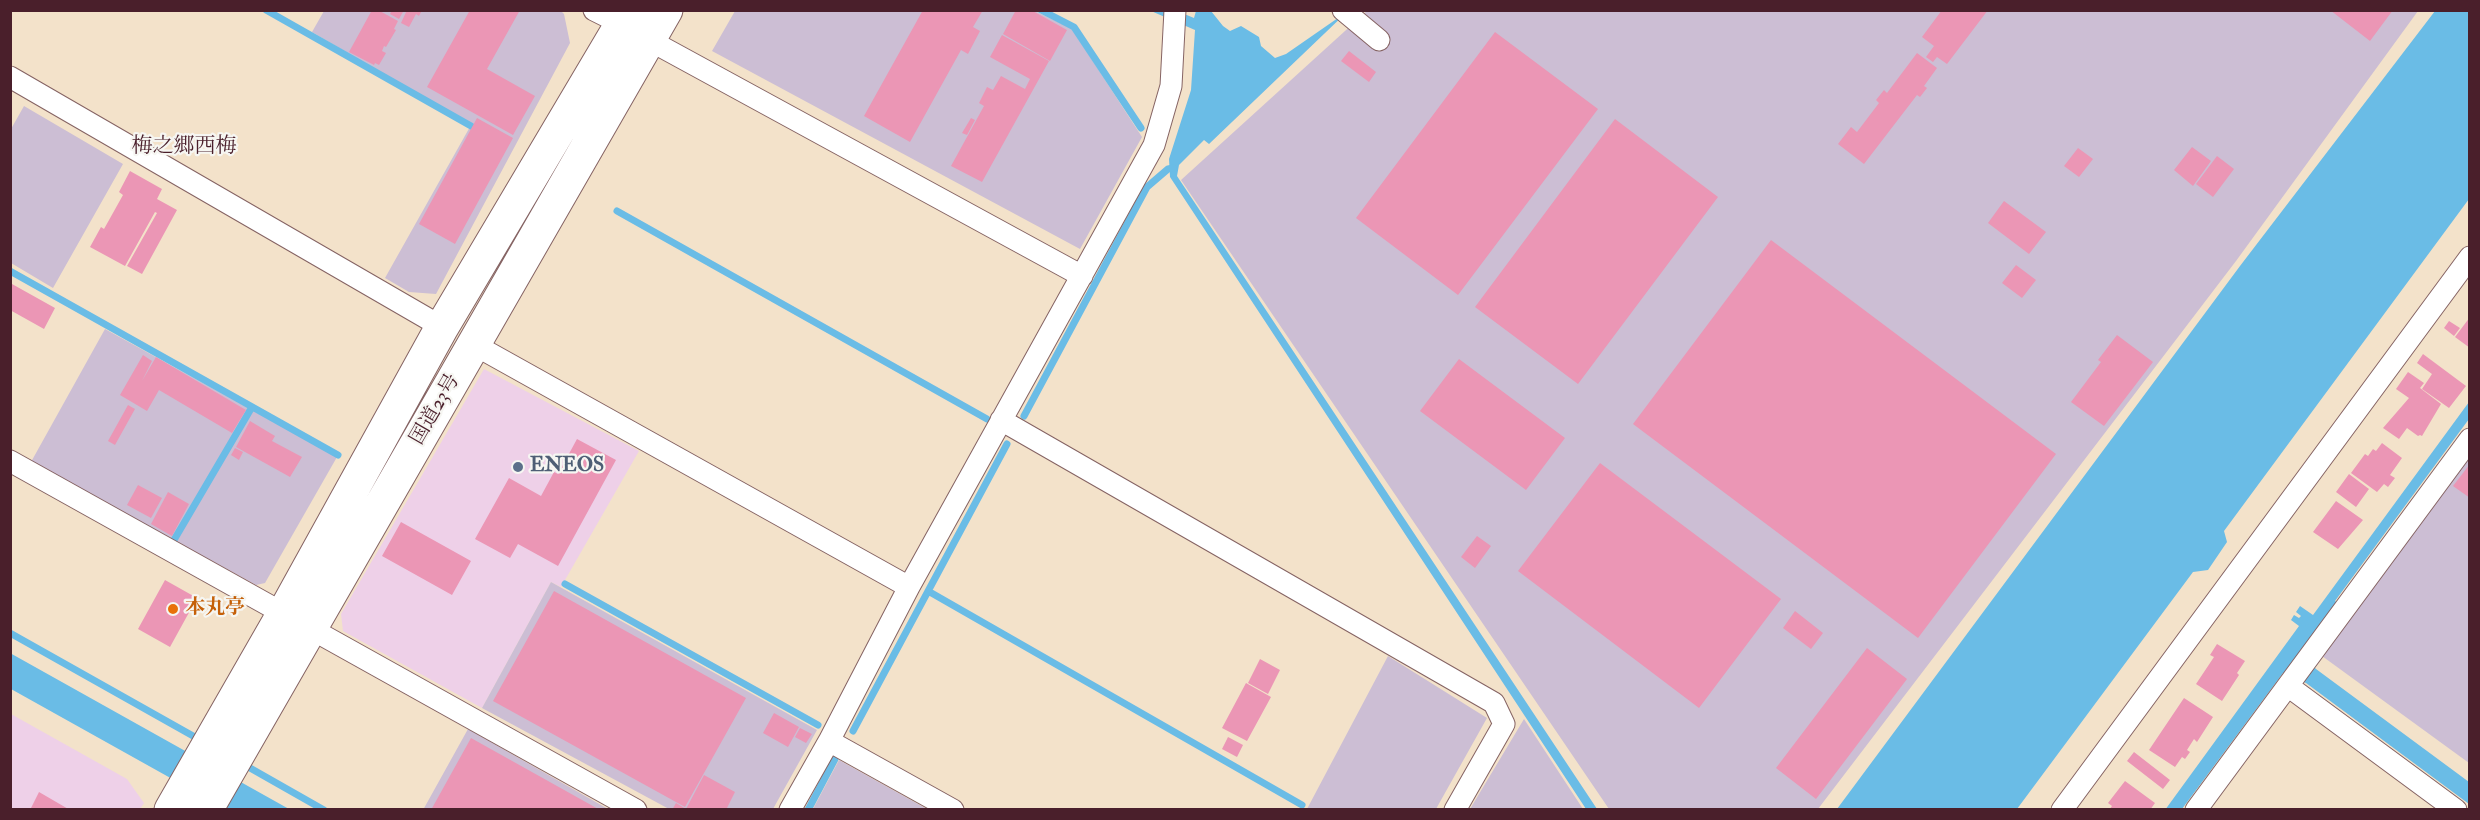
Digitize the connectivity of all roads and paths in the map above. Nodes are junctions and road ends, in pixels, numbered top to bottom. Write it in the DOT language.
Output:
graph roads {
  1 [pos="669,10"];
  2 [pos="1175,10"];
  3 [pos="1349,16"];
  4 [pos="624,19"];
  5 [pos="1379,40"];
  6 [pos="10,77"];
  7 [pos="2469,257"];
  8 [pos="1082,276"];
  9 [pos="442,327"];
  10 [pos="473,344"];
  11 [pos="1001,420"];
  12 [pos="2469,439"];
  13 [pos="10,461"];
  14 [pos="909,587"];
  15 [pos="297,620"];
  16 [pos="2288,686"];
  17 [pos="829,741"];
  18 [pos="191,805"];
  19 [pos="636,810"];
  20 [pos="790,810"];
  21 [pos="953,810"];
  22 [pos="1455,810"];
  23 [pos="2062,810"];
  24 [pos="2196,810"];
  25 [pos="2456,810"];
  1 -- 4 [label="highway"];
  2 -- 8 [label="street"];
  3 -- 5 [label="street"];
  4 -- 8 [label="street"];
  4 -- 9 [label="highway, 国道23号"];
  4 -- 10 [label="highway, 国道23号"];
  6 -- 9 [label="street"];
  7 -- 23 [label="street"];
  8 -- 11 [label="street"];
  9 -- 15 [label="highway, 国道23号"];
  10 -- 14 [label="street"];
  10 -- 15 [label="highway, 国道23号"];
  11 -- 14 [label="street"];
  11 -- 22 [label="street"];
  12 -- 16 [label="street"];
  13 -- 15 [label="street"];
  14 -- 17 [label="street"];
  15 -- 18 [label="highway, 国道23号"];
  15 -- 19 [label="street"];
  16 -- 24 [label="street"];
  16 -- 25 [label="street"];
  17 -- 20 [label="street"];
  17 -- 21 [label="street"];
}
